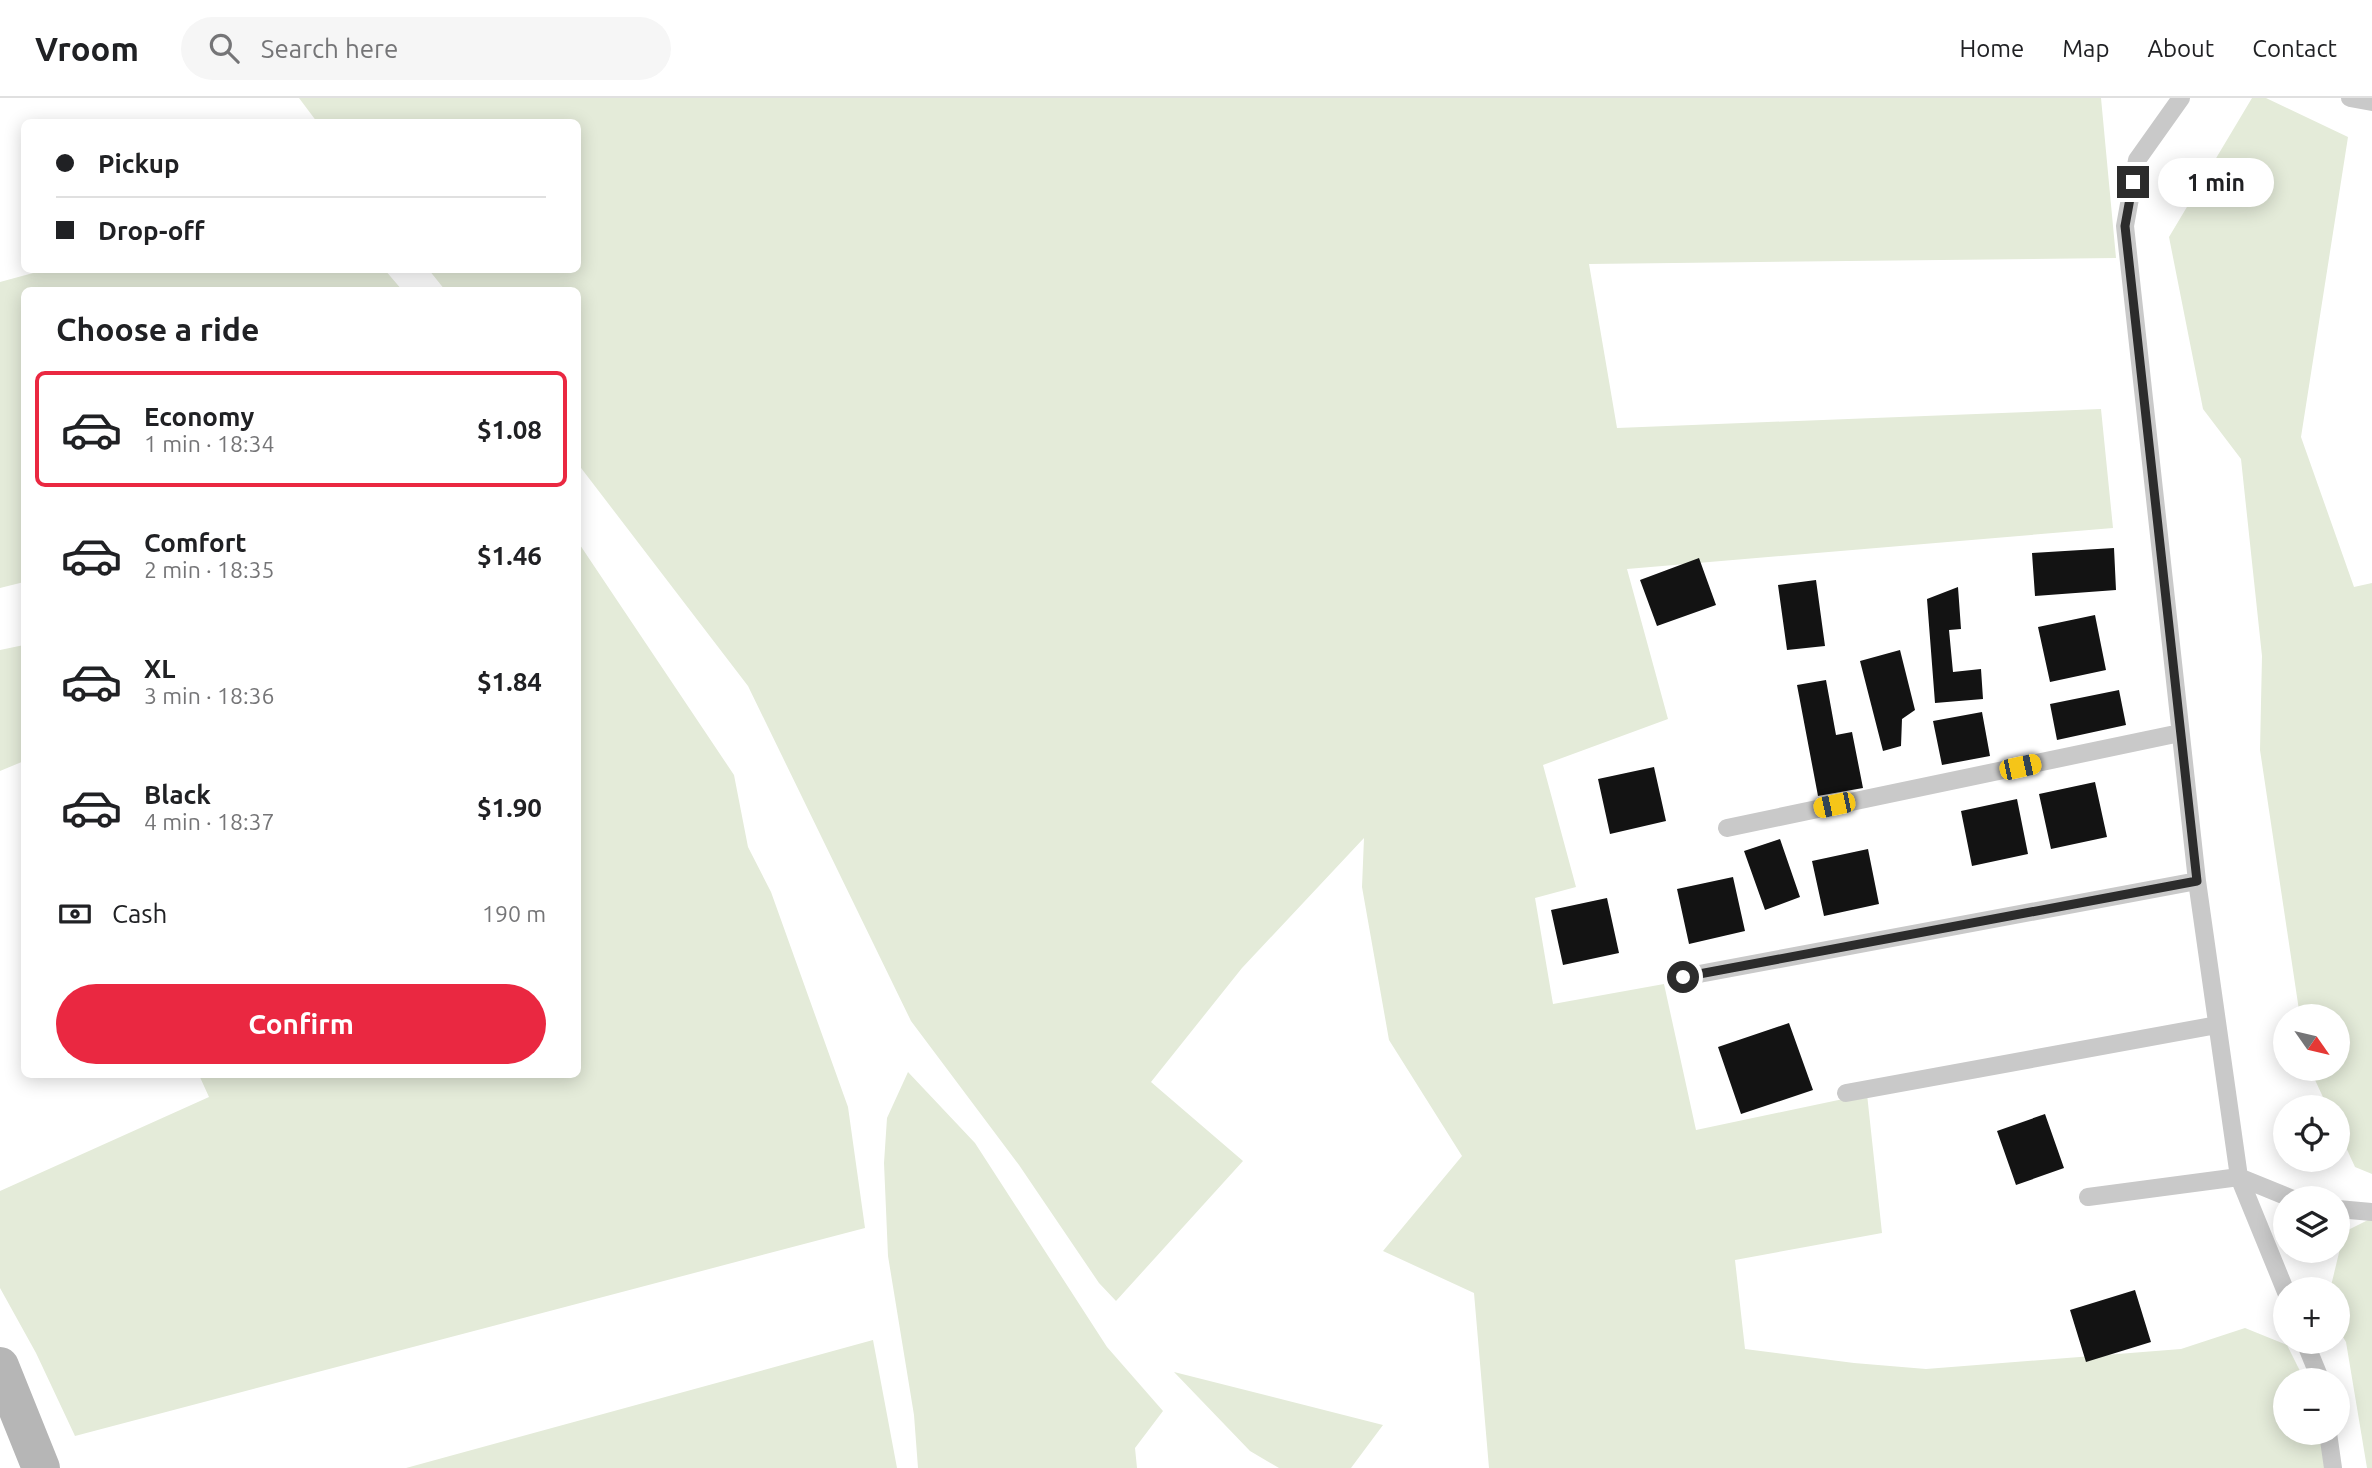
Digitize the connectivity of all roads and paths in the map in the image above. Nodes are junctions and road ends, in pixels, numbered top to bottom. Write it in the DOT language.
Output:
graph roads {
  1 [pos="2181,98"];
  2 [pos="2350,98"];
  3 [pos="2372,102"];
  4 [pos="2180,733"];
  5 [pos="1727,828"];
  6 [pos="2197,881"];
  7 [pos="1683,977"];
  8 [pos="2217,1025"];
  9 [pos="1846,1093"];
  10 [pos="2239,1177"];
  11 [pos="2273,1191"];
  12 [pos="2088,1197"];
  13 [pos="2350,1210"];
  14 [pos="2372,1212"];
  15 [pos="2280,1277"];
  16 [pos="0,1366"];
  17 [pos="2330,1445"];
  18 [pos="41,1468"];
  19 [pos="2333,1468"];
  1 -- 4 [label="lane"];
  2 -- 3 [label="lane"];
  4 -- 5 [label="lane"];
  4 -- 6 [label="lane"];
  6 -- 7 [label="lane"];
  6 -- 8 [label="lane"];
  8 -- 9 [label="lane"];
  8 -- 10 [label="lane"];
  10 -- 11 [label="lane"];
  10 -- 12 [label="lane"];
  10 -- 15 [label="lane"];
  13 -- 14 [label="lane"];
  16 -- 18 [label="street"];
  17 -- 19 [label="lane"];
}
